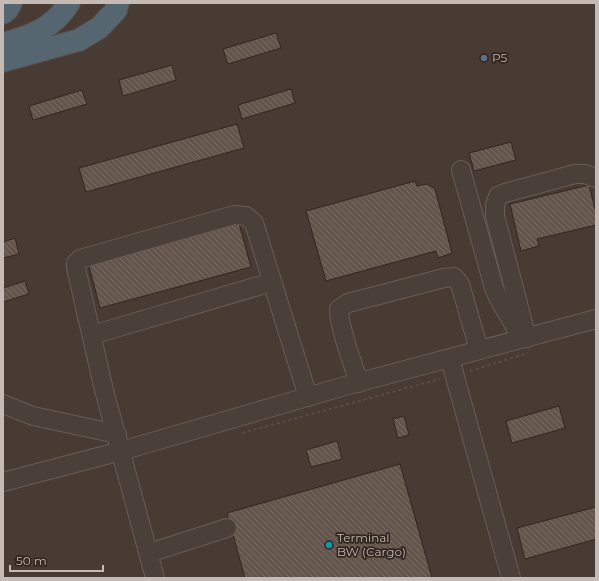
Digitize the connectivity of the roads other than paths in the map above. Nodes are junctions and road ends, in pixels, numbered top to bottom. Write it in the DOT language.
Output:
graph roads {
  1 [pos="11,3"];
  2 [pos="69,3"];
  3 [pos="118,3"];
  4 [pos="3,12"];
  5 [pos="3,44"];
  6 [pos="3,61"];
  7 [pos="462,170"];
  8 [pos="596,178"];
  9 [pos="272,282"];
  10 [pos="596,319"];
  11 [pos="92,335"];
  12 [pos="527,342"];
  13 [pos="479,350"];
  14 [pos="450,359"];
  15 [pos="359,383"];
  16 [pos="308,397"];
  17 [pos="3,404"];
  18 [pos="119,443"];
  19 [pos="3,482"];
  20 [pos="227,528"];
  21 [pos="149,553"];
  22 [pos="155,578"];
  23 [pos="511,578"];
  1 -- 4 [label="highway"];
  2 -- 5 [label="highway"];
  3 -- 6 [label="highway"];
  7 -- 12 [label="lane"];
  8 -- 12 [label="lane"];
  9 -- 11 [label="lane"];
  9 -- 11 [label="lane"];
  9 -- 16 [label="lane"];
  10 -- 12 [label="lane"];
  11 -- 18 [label="lane"];
  12 -- 13 [label="lane"];
  13 -- 14 [label="lane"];
  13 -- 15 [label="lane"];
  14 -- 15 [label="lane"];
  14 -- 23 [label="lane"];
  15 -- 16 [label="lane"];
  16 -- 18 [label="lane"];
  17 -- 18 [label="lane"];
  18 -- 19 [label="lane"];
  18 -- 21 [label="lane"];
  20 -- 21 [label="lane"];
  21 -- 22 [label="lane"];
}
